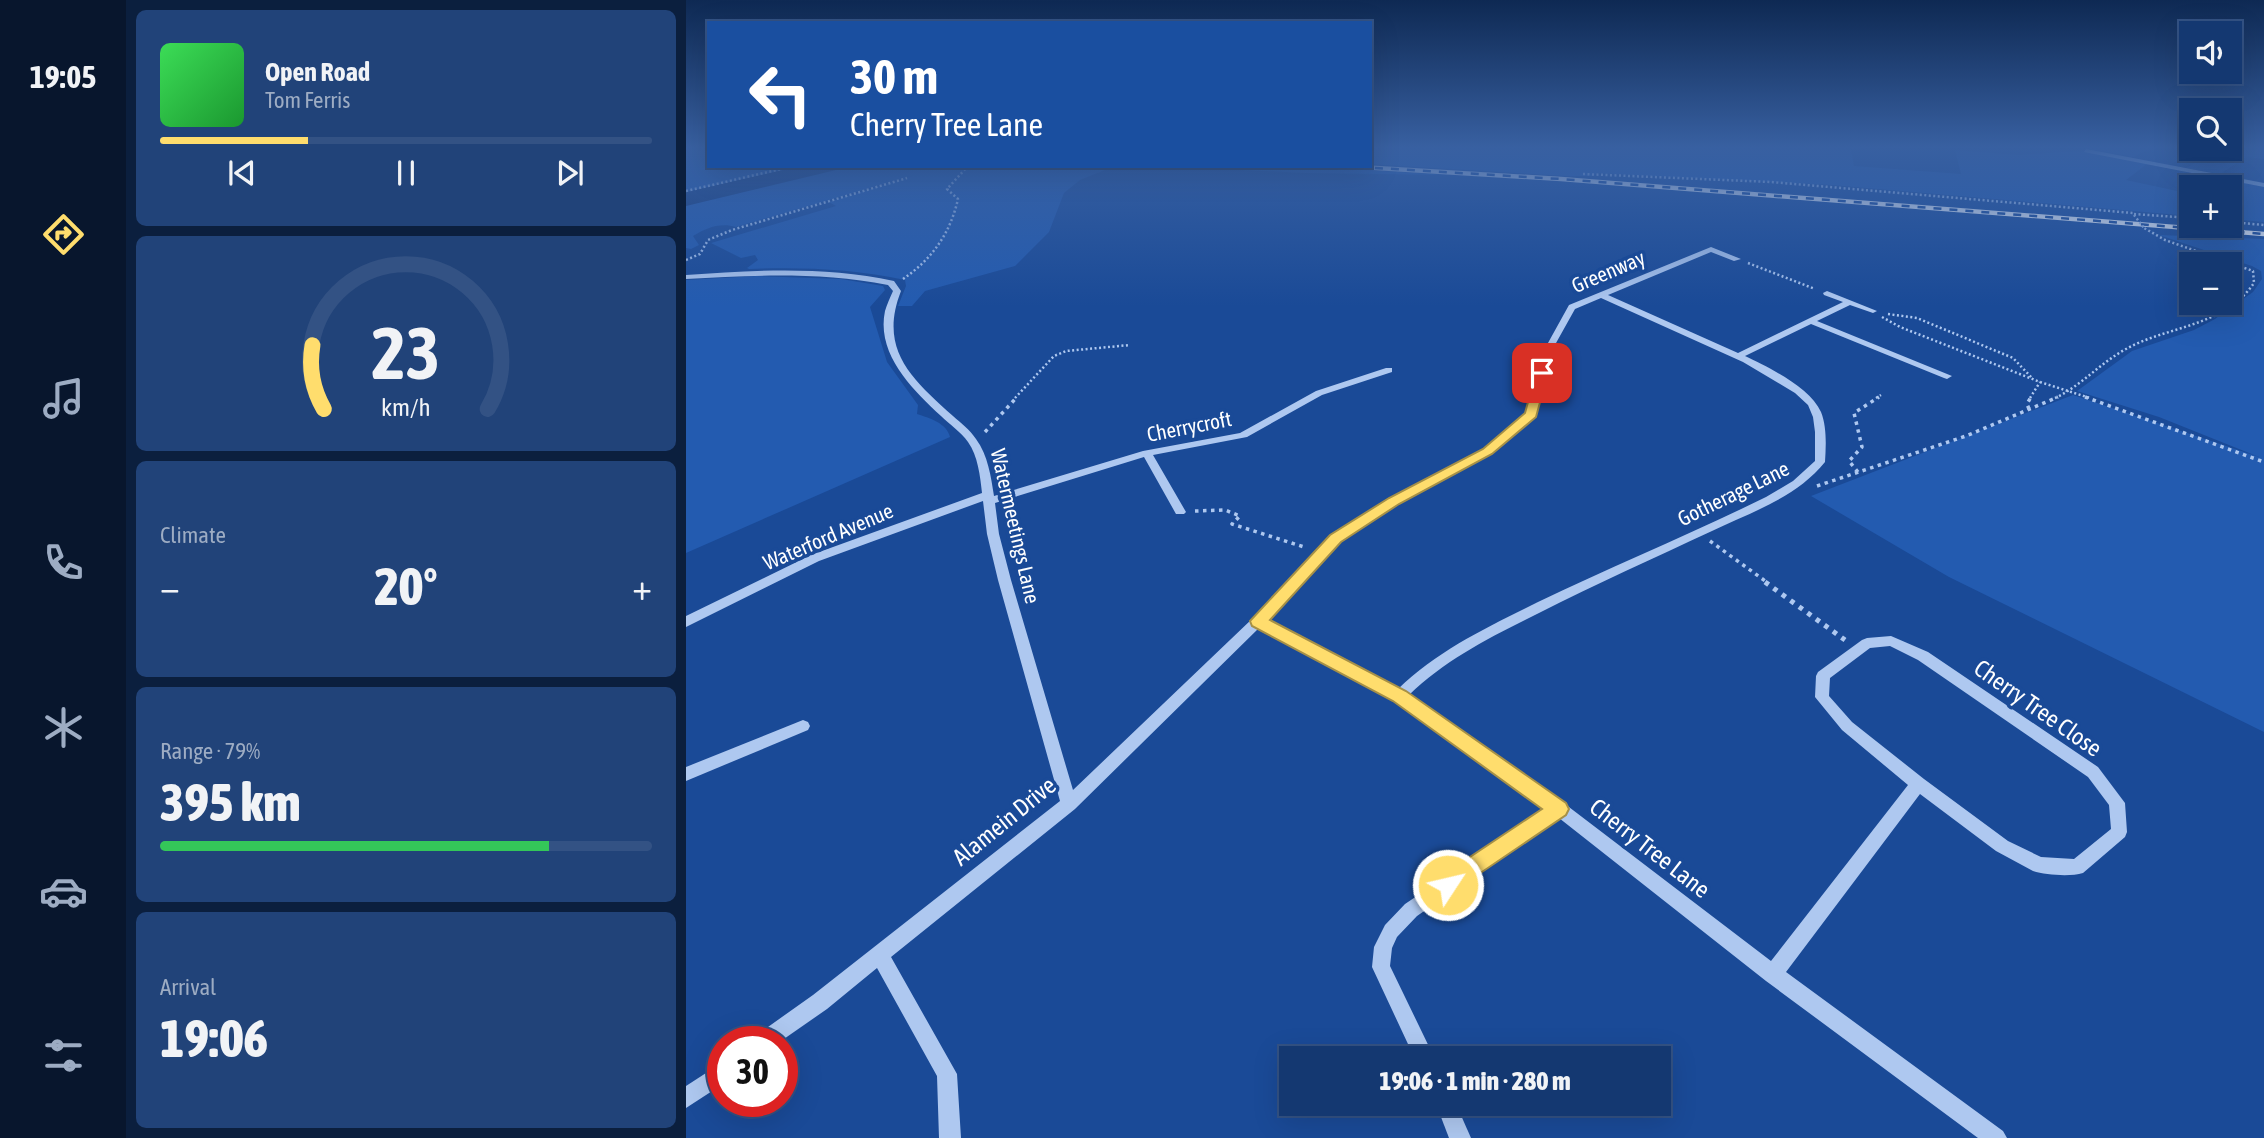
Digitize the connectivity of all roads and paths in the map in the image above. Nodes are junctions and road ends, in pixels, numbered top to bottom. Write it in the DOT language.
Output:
graph roads {
  1 [pos="831,200"];
  2 [pos="958,200"];
  3 [pos="1976,200"];
  4 [pos="2134,214"];
  5 [pos="2179,217"];
  6 [pos="2242,223"];
  7 [pos="2264,225"];
  8 [pos="1737,259"];
  9 [pos="686,260"];
  10 [pos="686,277"];
  11 [pos="891,283"];
  12 [pos="1827,293"];
  13 [pos="1601,295"];
  14 [pos="1849,302"];
  15 [pos="1873,311"];
  16 [pos="1811,321"];
  17 [pos="1130,345"];
  18 [pos="1737,357"];
  19 [pos="1389,370"];
  20 [pos="1947,376"];
  21 [pos="2033,380"];
  22 [pos="2040,382"];
  23 [pos="2068,392"];
  24 [pos="1881,395"];
  25 [pos="2029,409"];
  26 [pos="972,439"];
  27 [pos="1147,453"];
  28 [pos="2264,462"];
  29 [pos="1858,472"];
  30 [pos="1804,480"];
  31 [pos="988,498"];
  32 [pos="1180,512"];
  33 [pos="1698,533"];
  34 [pos="1322,553"];
  35 [pos="1258,621"];
  36 [pos="686,622"];
  37 [pos="1858,650"];
  38 [pos="1399,696"];
  39 [pos="803,726"];
  40 [pos="687,771"];
  41 [pos="1918,784"];
  42 [pos="1069,804"];
  43 [pos="1559,809"];
  44 [pos="880,955"];
  45 [pos="1773,974"];
  46 [pos="786,1026"];
  47 [pos="1418,1046"];
  48 [pos="707,1083"];
  49 [pos="686,1098"];
  50 [pos="1451,1116"];
  51 [pos="950,1138"];
  52 [pos="1460,1138"];
  53 [pos="1996,1138"];
  1 -- 9 [label="path"];
  2 -- 11 [label="path"];
  3 -- 4 [label="path"];
  4 -- 5 [label="path"];
  4 -- 23 [label="path, bridge"];
  6 -- 7 [label="path"];
  8 -- 12 [label="path"];
  8 -- 13 [label="street, Greenway"];
  10 -- 11 [label="street"];
  11 -- 26 [label="street, Watermeetings Lane"];
  12 -- 14 [label="street"];
  13 -- 18 [label="street, Gotherage Lane"];
  13 -- 34 [label="street, Greenway"];
  14 -- 15 [label="street"];
  14 -- 16 [label="street"];
  15 -- 21 [label="path"];
  15 -- 21 [label="path"];
  16 -- 18 [label="street"];
  16 -- 20 [label="street"];
  17 -- 26 [label="path"];
  18 -- 30 [label="street, Gotherage Lane"];
  19 -- 27 [label="street, Cherrycroft"];
  21 -- 22 [label="path"];
  22 -- 23 [label="path"];
  22 -- 25 [label="path"];
  23 -- 25 [label="path"];
  23 -- 28 [label="path"];
  24 -- 29 [label="path"];
  25 -- 29 [label="path"];
  26 -- 31 [label="street, Watermeetings Lane"];
  27 -- 31 [label="street, Cherrycroft"];
  27 -- 32 [label="street"];
  29 -- 30 [label="path"];
  30 -- 33 [label="street, Gotherage Lane"];
  31 -- 36 [label="street, Waterford Avenue"];
  31 -- 42 [label="street, Watermeetings Lane"];
  32 -- 34 [label="path"];
  33 -- 37 [label="path"];
  33 -- 38 [label="street, Gotherage Lane"];
  34 -- 35 [label="street, Greenway"];
  35 -- 38 [label="street, Cherry Tree Lane"];
  35 -- 42 [label="street, Alamein Drive"];
  37 -- 41 [label="street, Cherry Tree Close"];
  37 -- 41 [label="street, Cherry Tree Close"];
  38 -- 43 [label="street, Cherry Tree Lane"];
  39 -- 40 [label="street"];
  41 -- 45 [label="street"];
  42 -- 44 [label="street, Alamein Drive"];
  43 -- 45 [label="street, Cherry Tree Lane"];
  43 -- 47 [label="street"];
  44 -- 46 [label="street, Alamein Drive"];
  44 -- 51 [label="street"];
  45 -- 53 [label="street, Cherry Tree Lane"];
  48 -- 49 [label="street"];
  50 -- 52 [label="street"];
}
